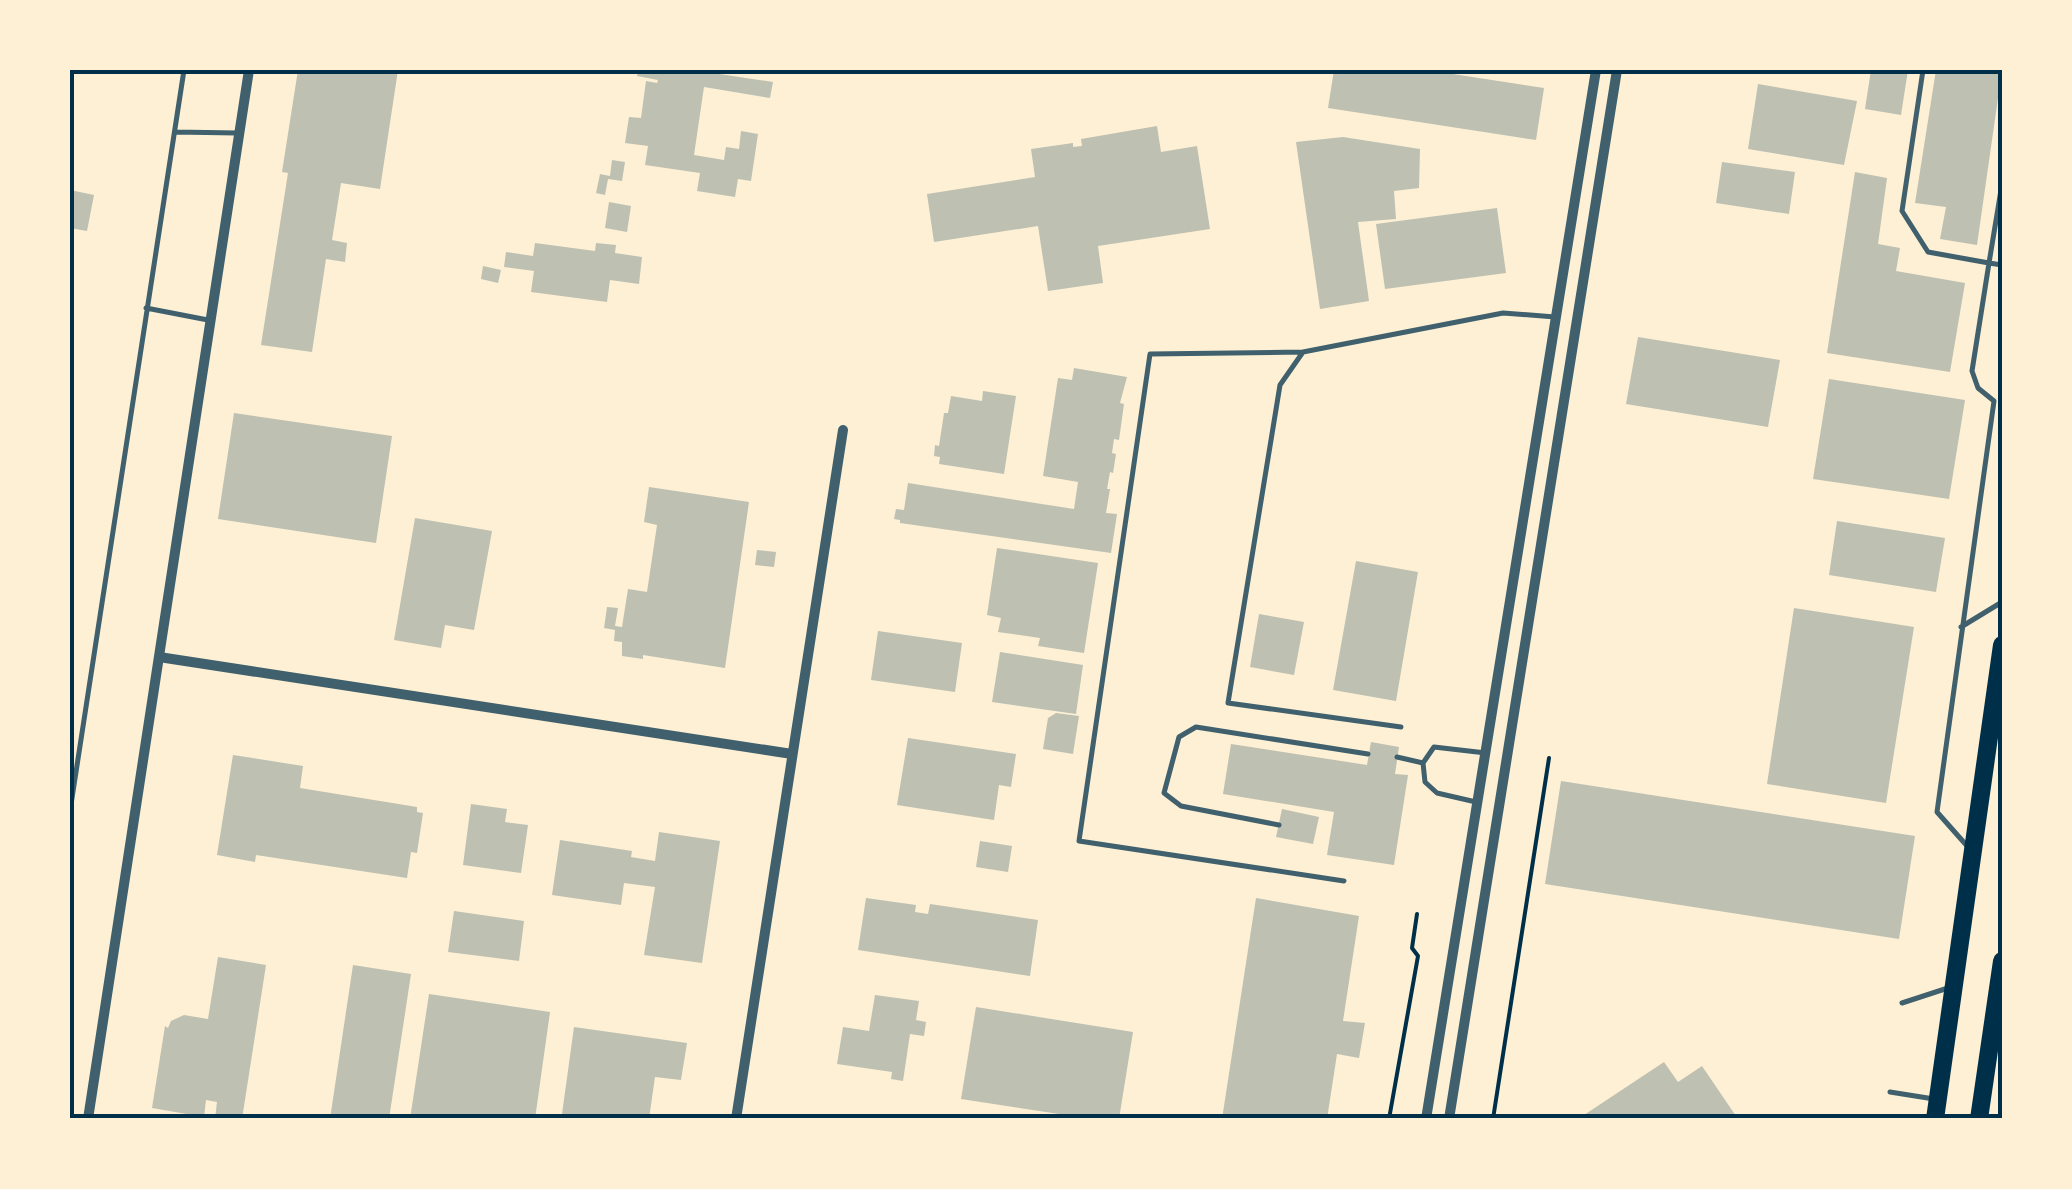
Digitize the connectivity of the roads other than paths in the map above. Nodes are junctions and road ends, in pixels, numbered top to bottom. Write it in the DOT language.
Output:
graph roads {
  1 [pos="184,70"];
  2 [pos="249,70"];
  3 [pos="1596,70"];
  4 [pos="1617,70"];
  5 [pos="1922,70"];
  6 [pos="175,132"];
  7 [pos="239,134"];
  8 [pos="2002,184"];
  9 [pos="1990,263"];
  10 [pos="2002,265"];
  11 [pos="146,308"];
  12 [pos="1555,317"];
  13 [pos="211,321"];
  14 [pos="1303,352"];
  15 [pos="2002,399"];
  16 [pos="1994,401"];
  17 [pos="844,430"];
  18 [pos="2002,602"];
  19 [pos="1961,627"];
  20 [pos="2002,644"];
  21 [pos="159,657"];
  22 [pos="1401,727"];
  23 [pos="1486,753"];
  24 [pos="792,754"];
  25 [pos="1368,754"];
  26 [pos="1397,758"];
  27 [pos="1424,763"];
  28 [pos="1477,802"];
  29 [pos="70,810"];
  30 [pos="1279,825"];
  31 [pos="1972,852"];
  32 [pos="1344,881"];
  33 [pos="2002,961"];
  34 [pos="1954,986"];
  35 [pos="1902,1004"];
  36 [pos="1890,1092"];
  37 [pos="1937,1099"];
  38 [pos="88,1119"];
  39 [pos="736,1119"];
  40 [pos="1426,1119"];
  41 [pos="1448,1119"];
  42 [pos="1934,1119"];
  43 [pos="1980,1119"];
  1 -- 6 [label="lane"];
  2 -- 7 [label="street"];
  3 -- 12 [label="street"];
  4 -- 41 [label="street"];
  5 -- 9 [label="lane"];
  6 -- 7 [label="lane"];
  6 -- 11 [label="lane"];
  7 -- 13 [label="street"];
  8 -- 9 [label="lane"];
  9 -- 10 [label="lane"];
  9 -- 16 [label="lane"];
  11 -- 13 [label="lane"];
  11 -- 29 [label="lane"];
  12 -- 14 [label="lane"];
  12 -- 23 [label="street"];
  13 -- 21 [label="street"];
  14 -- 22 [label="lane"];
  14 -- 32 [label="lane"];
  15 -- 16 [label="lane"];
  16 -- 19 [label="lane"];
  17 -- 24 [label="street"];
  18 -- 19 [label="lane"];
  19 -- 31 [label="lane"];
  20 -- 31 [label="highway"];
  21 -- 24 [label="street"];
  21 -- 38 [label="street"];
  23 -- 27 [label="lane"];
  23 -- 28 [label="street"];
  24 -- 39 [label="street"];
  25 -- 30 [label="lane"];
  26 -- 27 [label="lane"];
  27 -- 28 [label="lane"];
  28 -- 40 [label="street"];
  31 -- 34 [label="highway"];
  33 -- 43 [label="highway"];
  34 -- 35 [label="lane"];
  34 -- 37 [label="highway"];
  36 -- 37 [label="lane"];
  37 -- 42 [label="highway"];
}
